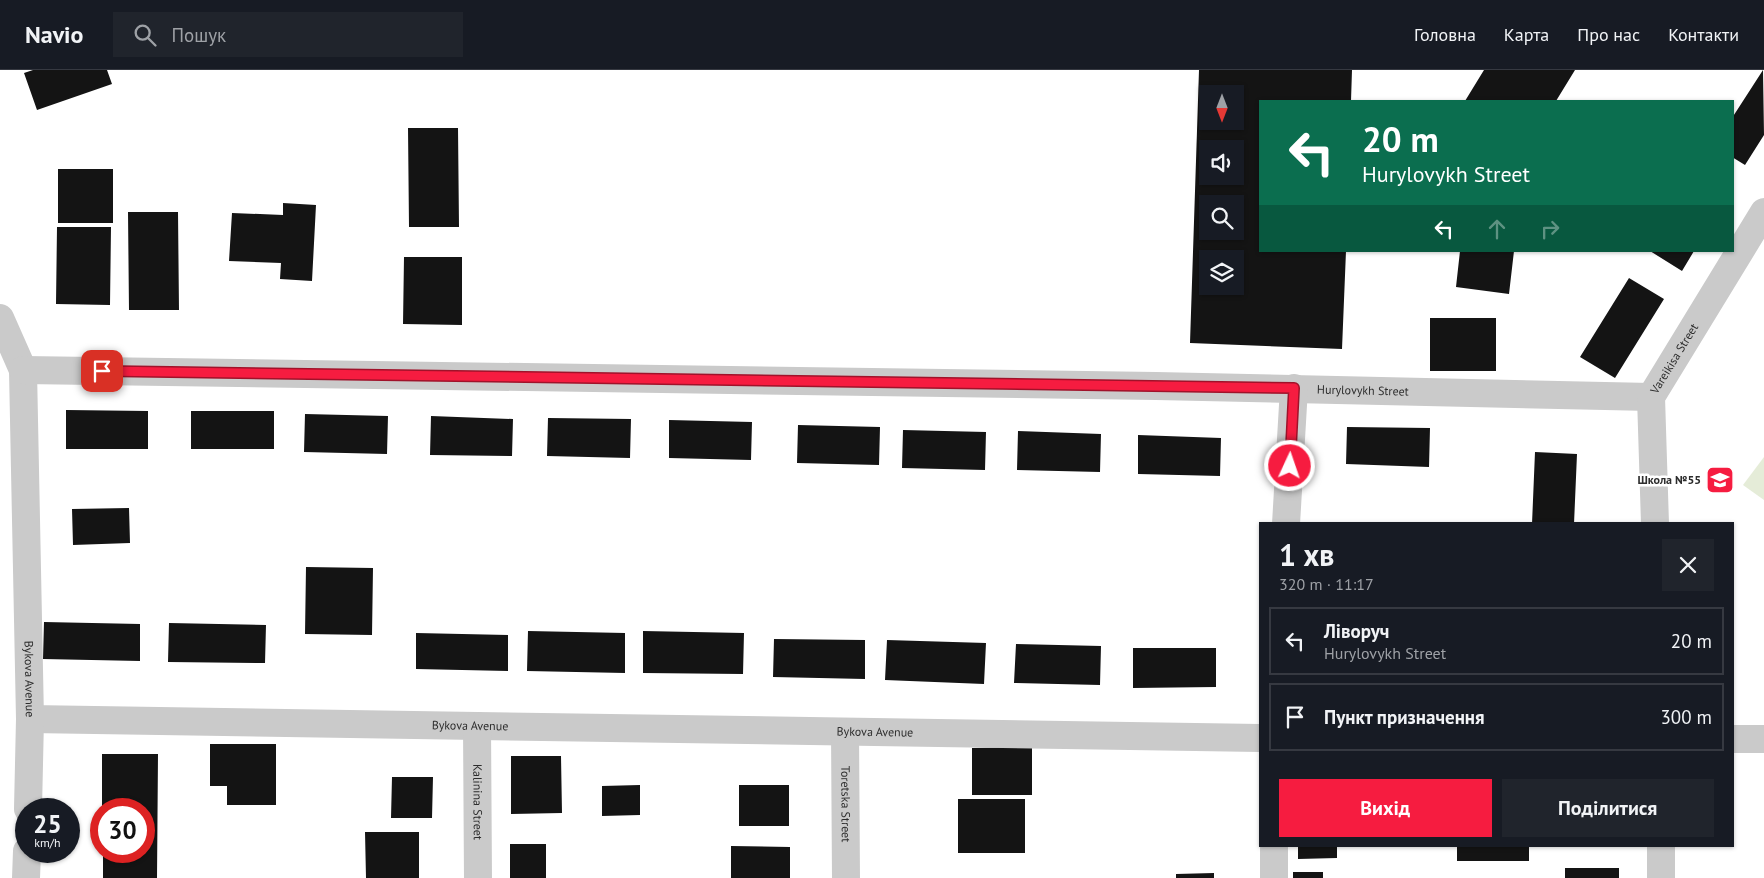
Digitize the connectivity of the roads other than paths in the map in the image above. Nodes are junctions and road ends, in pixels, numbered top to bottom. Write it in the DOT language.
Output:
graph roads {
  1 [pos="1764,212"];
  2 [pos="0,318"];
  3 [pos="23,370"];
  4 [pos="1294,388"];
  5 [pos="1651,398"];
  6 [pos="1286,522"];
  7 [pos="1655,522"];
  8 [pos="30,719"];
  9 [pos="477,726"];
  10 [pos="845,732"];
  11 [pos="1259,738"];
  12 [pos="1734,739"];
  13 [pos="1764,739"];
  14 [pos="28,798"];
  15 [pos="1274,847"];
  16 [pos="1661,847"];
  17 [pos="27,863"];
  18 [pos="26,878"];
  19 [pos="478,878"];
  20 [pos="846,878"];
  21 [pos="1274,878"];
  22 [pos="1661,878"];
  1 -- 5 [label="street, Vareikisa Street"];
  2 -- 3 [label="street"];
  3 -- 4 [label="street, Hurylovykh Street"];
  3 -- 8 [label="street, Bykova Avenue"];
  4 -- 5 [label="street, Hurylovykh Street"];
  4 -- 6 [label="street"];
  5 -- 7 [label="street, Vareikisa Street"];
  8 -- 9 [label="street, Bykova Avenue"];
  8 -- 14 [label="street"];
  9 -- 10 [label="street, Bykova Avenue"];
  9 -- 19 [label="street, Kalinina Street"];
  10 -- 11 [label="street, Bykova Avenue"];
  10 -- 20 [label="street, Toretska Street"];
  12 -- 13 [label="street"];
  15 -- 21 [label="street"];
  16 -- 22 [label="street"];
  17 -- 18 [label="street"];
}
